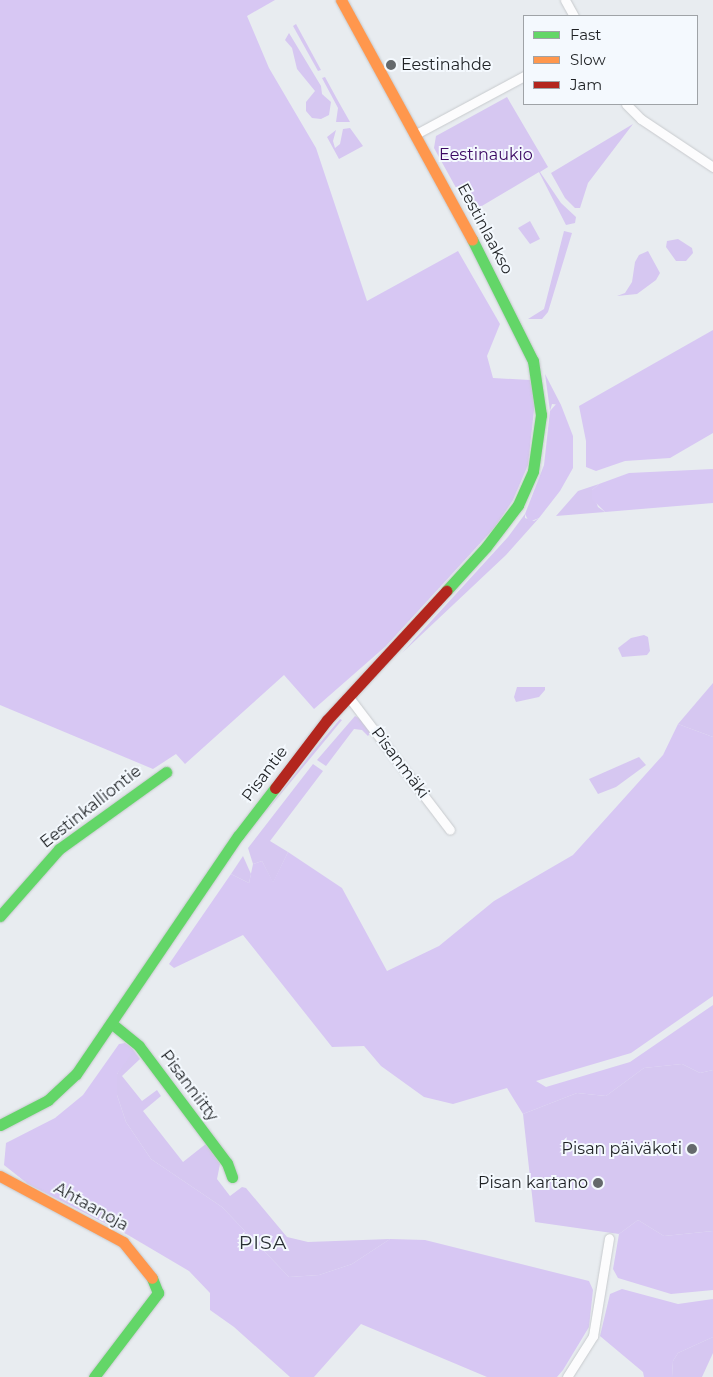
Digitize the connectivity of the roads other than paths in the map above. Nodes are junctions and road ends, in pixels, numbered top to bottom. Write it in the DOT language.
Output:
graph roads {
  1 [pos="341,0"];
  2 [pos="565,0"];
  3 [pos="573,15"];
  4 [pos="523,77"];
  5 [pos="627,105"];
  6 [pos="416,134"];
  7 [pos="713,167"];
  8 [pos="540,432"];
  9 [pos="348,696"];
  10 [pos="166,772"];
  11 [pos="450,830"];
  12 [pos="0,916"];
  13 [pos="111,1023"];
  14 [pos="0,1125"];
  15 [pos="0,1176"];
  16 [pos="232,1177"];
  17 [pos="609,1238"];
  18 [pos="94,1377"];
  19 [pos="567,1377"];
  1 -- 6 [label="street, Eestinlaakso"];
  2 -- 3 [label="street"];
  4 -- 6 [label="street"];
  5 -- 7 [label="street"];
  6 -- 8 [label="street, Eestinlaakso"];
  8 -- 9 [label="street, Pisantie"];
  9 -- 11 [label="street, Pisanmäki"];
  9 -- 13 [label="street, Pisantie"];
  10 -- 12 [label="street, Eestinkalliontie"];
  13 -- 14 [label="street, Pisantie"];
  13 -- 16 [label="street, Pisanniitty"];
  15 -- 18 [label="street, Ahtaanoja"];
  17 -- 19 [label="street"];
}
